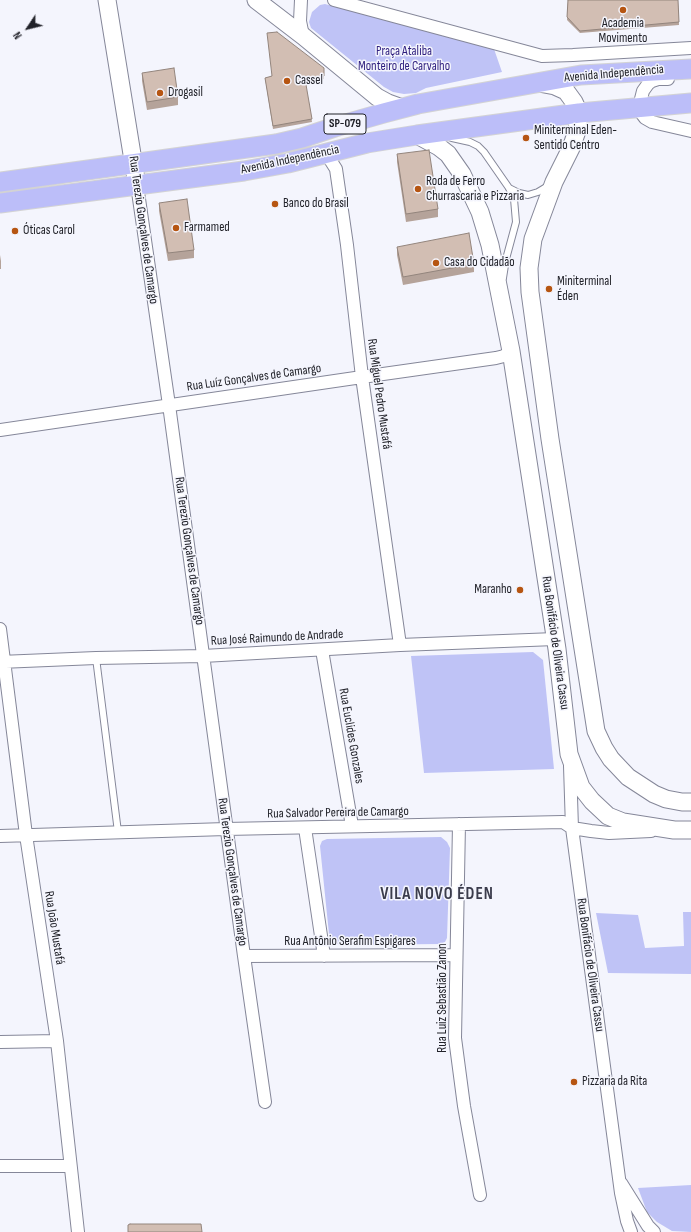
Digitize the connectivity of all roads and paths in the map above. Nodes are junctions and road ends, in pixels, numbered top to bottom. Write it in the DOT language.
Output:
graph roads {
  1 [pos="107,0"];
  2 [pos="256,0"];
  3 [pos="301,0"];
  4 [pos="334,0"];
  5 [pos="303,36"];
  6 [pos="691,48"];
  7 [pos="691,69"];
  8 [pos="691,78"];
  9 [pos="536,83"];
  10 [pos="691,102"];
  11 [pos="640,107"];
  12 [pos="402,108"];
  13 [pos="579,113"];
  14 [pos="691,131"];
  15 [pos="417,135"];
  16 [pos="320,154"];
  17 [pos="134,164"];
  18 [pos="554,182"];
  19 [pos="5,184"];
  20 [pos="137,185"];
  21 [pos="509,188"];
  22 [pos="0,203"];
  23 [pos="503,310"];
  24 [pos="534,320"];
  25 [pos="511,351"];
  26 [pos="362,377"];
  27 [pos="169,405"];
  28 [pos="0,430"];
  29 [pos="0,629"];
  30 [pos="555,640"];
  31 [pos="400,645"];
  32 [pos="322,650"];
  33 [pos="203,656"];
  34 [pos="96,658"];
  35 [pos="2,662"];
  36 [pos="593,716"];
  37 [pos="569,754"];
  38 [pos="691,802"];
  39 [pos="459,824"];
  40 [pos="352,826"];
  41 [pos="305,828"];
  42 [pos="572,828"];
  43 [pos="226,829"];
  44 [pos="674,830"];
  45 [pos="691,830"];
  46 [pos="118,832"];
  47 [pos="0,836"];
  48 [pos="26,836"];
  49 [pos="456,955"];
  50 [pos="244,956"];
  51 [pos="324,956"];
  52 [pos="57,1041"];
  53 [pos="0,1042"];
  54 [pos="265,1102"];
  55 [pos="0,1166"];
  56 [pos="70,1166"];
  57 [pos="619,1180"];
  58 [pos="480,1195"];
  59 [pos="78,1232"];
  60 [pos="631,1232"];
  61 [pos="654,1232"];
  1 -- 17 [label="main road, Rua Terezio Gonçalves de Camargo"];
  2 -- 5 [label="main road"];
  3 -- 5 [label="street"];
  4 -- 6 [label="street"];
  5 -- 12 [label="main road"];
  7 -- 9 [label="main road, Avenida Independência / SP-079"];
  8 -- 11 [label="street, Avenida Independência"];
  9 -- 12 [label="main road, Avenida Independência / SP-079"];
  9 -- 13 [label="main road, Avenida Independência / SP-079"];
  10 -- 11 [label="main road, Avenida Independência / SP-079"];
  11 -- 13 [label="main road, Avenida Independência / SP-079"];
  11 -- 14 [label="street"];
  12 -- 17 [label="main road, Avenida Independência / SP-079"];
  13 -- 15 [label="main road, Avenida Independência / SP-079"];
  13 -- 18 [label="main road, Rua Bonifácio de Oliveira Cassu"];
  15 -- 16 [label="main road, Avenida Independência / SP-079"];
  15 -- 21 [label="lane"];
  15 -- 23 [label="main road, Rua Bonifácio de Oliveira Cassu"];
  16 -- 20 [label="main road, Avenida Independência / SP-079"];
  16 -- 26 [label="street, Rua Miguel Pedro Mustafá"];
  17 -- 19 [label="main road, Avenida Independência / SP-079"];
  17 -- 20 [label="main road, Rua Terezio Gonçalves de Camargo"];
  18 -- 21 [label="lane"];
  18 -- 24 [label="main road, Rua Bonifácio de Oliveira Cassu"];
  20 -- 22 [label="main road, Avenida Independência / SP-079"];
  20 -- 27 [label="street, Rua Terezio Gonçalves de Camargo"];
  21 -- 23 [label="lane"];
  23 -- 25 [label="main road, Rua Bonifácio de Oliveira Cassu"];
  24 -- 25 [label="main road"];
  24 -- 36 [label="main road, Rua Bonifácio de Oliveira Cassu"];
  25 -- 26 [label="street, Rua Luíz Gonçalves de Camargo"];
  25 -- 30 [label="main road, Rua Bonifácio de Oliveira Cassu"];
  26 -- 27 [label="street, Rua Luíz Gonçalves de Camargo"];
  26 -- 31 [label="street, Rua Miguel Pedro Mustafá"];
  27 -- 28 [label="street, Rua Luíz Gonçalves de Camargo"];
  27 -- 33 [label="street, Rua Terezio Gonçalves de Camargo"];
  29 -- 35 [label="street, Rua João Mustafá"];
  30 -- 31 [label="street, Rua José Raimundo de Andrade"];
  30 -- 36 [label="main road"];
  30 -- 37 [label="main road, Rua Bonifácio de Oliveira Cassu"];
  31 -- 32 [label="street, Rua José Raimundo de Andrade"];
  32 -- 33 [label="street, Rua José Raimundo de Andrade"];
  32 -- 40 [label="street, Rua Euclides Gonzales"];
  33 -- 34 [label="street, Rua José Raimundo de Andrade"];
  33 -- 43 [label="street, Rua Terezio Gonçalves de Camargo"];
  34 -- 35 [label="street, Rua José Raimundo de Andrade"];
  34 -- 46 [label="lane"];
  35 -- 48 [label="street, Rua João Mustafá"];
  36 -- 38 [label="main road, Rua Bonifácio de Oliveira Cassu"];
  37 -- 42 [label="street, Rua Bonifácio de Oliveira Cassu"];
  37 -- 44 [label="main road"];
  39 -- 40 [label="street, Rua Salvador Pereira de Camargo"];
  39 -- 42 [label="street, Rua Salvador Pereira de Camargo"];
  39 -- 49 [label="street, Rua Luiz Sebastião Zanon"];
  40 -- 41 [label="street, Rua Salvador Pereira de Camargo"];
  41 -- 43 [label="street, Rua Salvador Pereira de Camargo"];
  41 -- 51 [label="street"];
  42 -- 44 [label="street, Rua Salvador Pereira de Camargo"];
  42 -- 57 [label="street, Rua Bonifácio de Oliveira Cassu"];
  43 -- 46 [label="street, Rua Salvador Pereira de Camargo"];
  43 -- 50 [label="street, Rua Terezio Gonçalves de Camargo"];
  44 -- 45 [label="main road"];
  46 -- 48 [label="street, Rua Salvador Pereira de Camargo"];
  47 -- 48 [label="street, Rua Salvador Pereira de Camargo"];
  48 -- 52 [label="street, Rua João Mustafá"];
  49 -- 51 [label="street, Rua Antônio Serafim Espigares"];
  49 -- 58 [label="street, Rua Luiz Sebastião Zanon"];
  50 -- 51 [label="street, Rua Antônio Serafim Espigares"];
  50 -- 54 [label="street, Rua Terezio Gonçalves de Camargo"];
  52 -- 53 [label="street"];
  52 -- 56 [label="street, Rua João Mustafá"];
  55 -- 56 [label="street"];
  56 -- 59 [label="street, Rua João Mustafá"];
  57 -- 60 [label="street, Rua Bonifácio de Oliveira Cassu"];
  57 -- 61 [label="street, Rua Bonifácio de Oliveira Cassu"];
}
